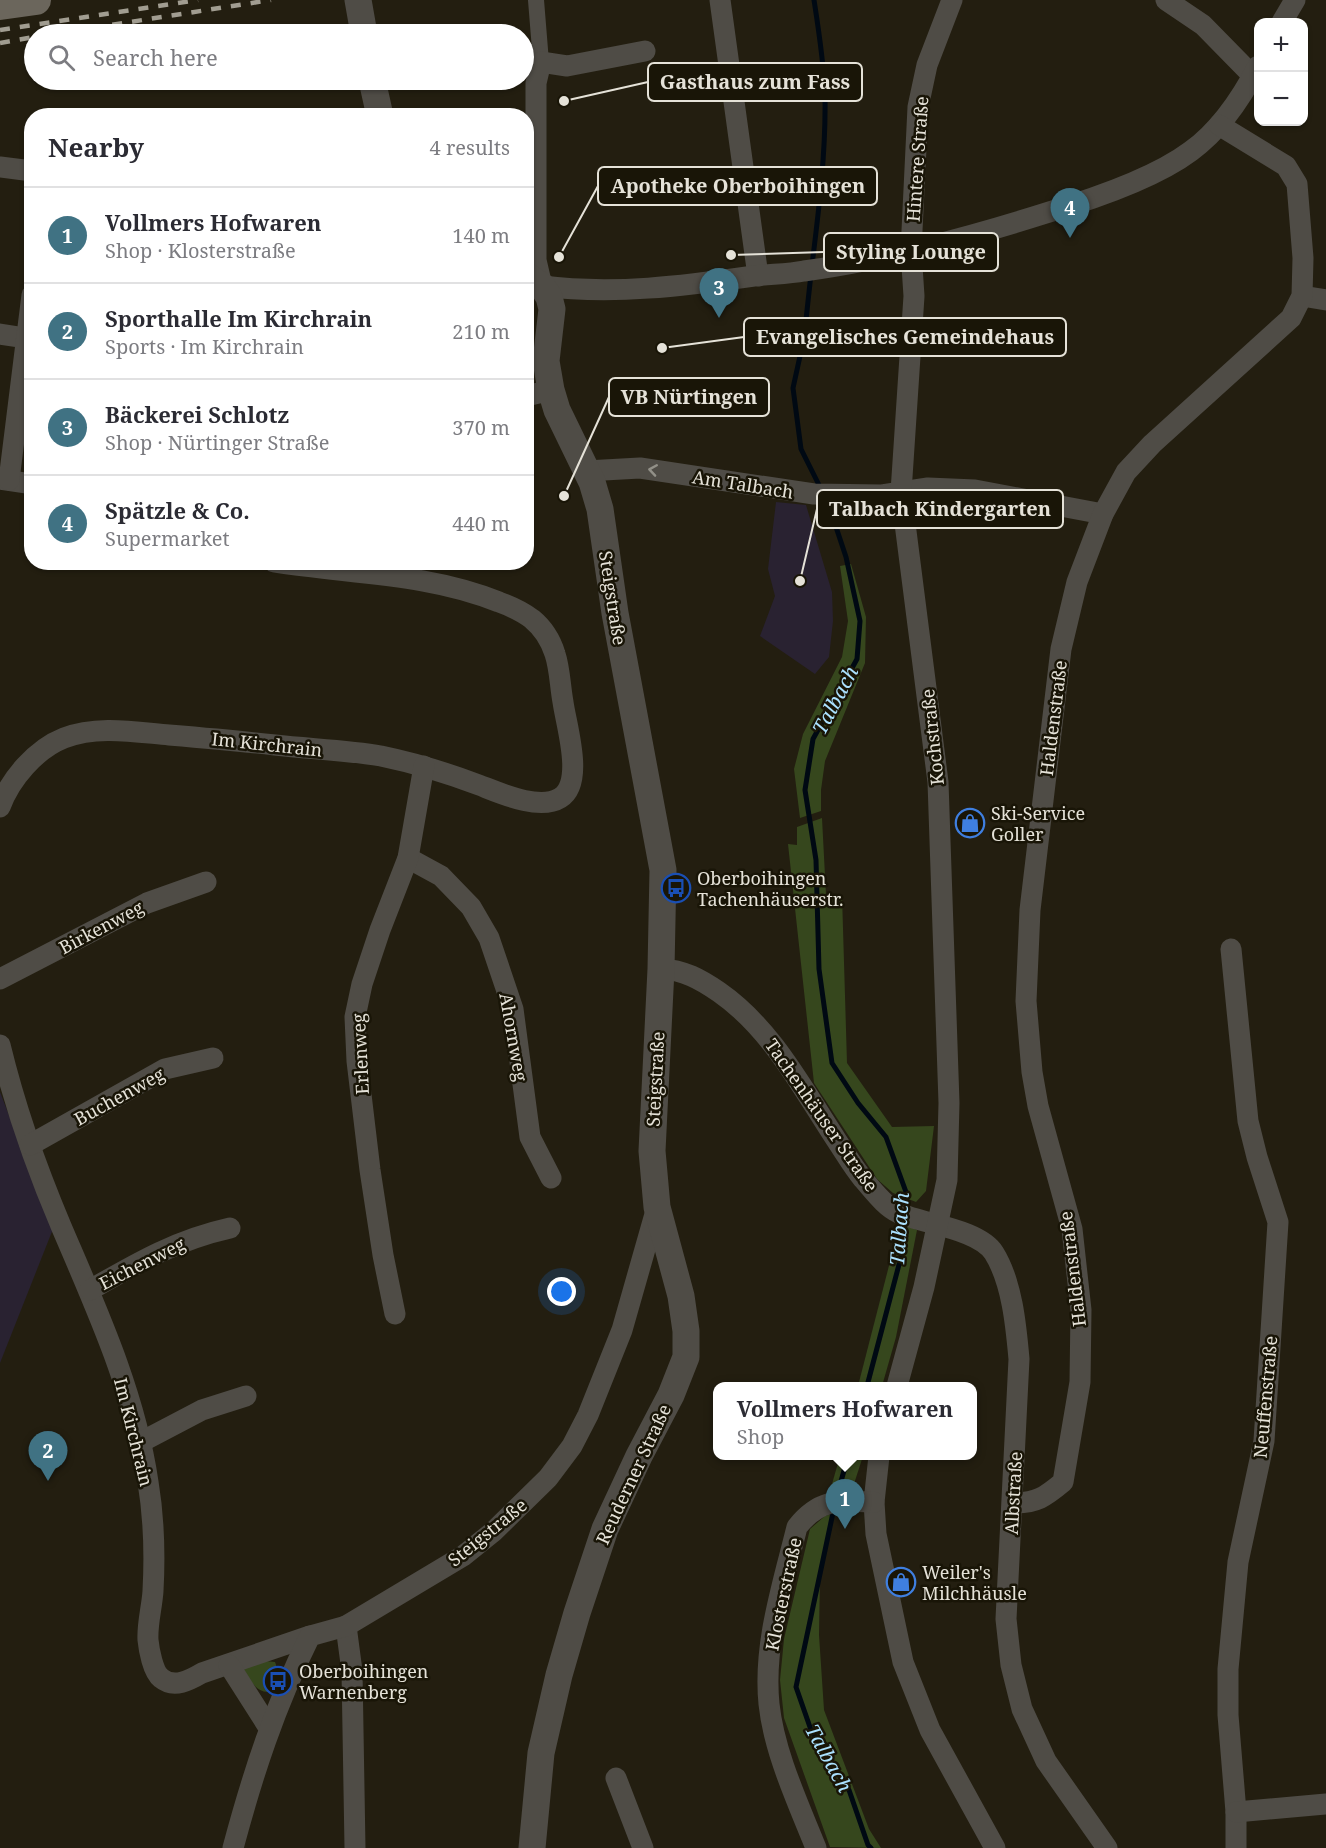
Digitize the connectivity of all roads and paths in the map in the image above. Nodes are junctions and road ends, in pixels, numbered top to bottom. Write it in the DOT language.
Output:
graph roads {
  1 [pos="36,0"];
  2 [pos="358,0"];
  3 [pos="536,0"];
  4 [pos="720,0"];
  5 [pos="952,0"];
  6 [pos="1166,0"];
  7 [pos="1295,0"];
  8 [pos="0,5"];
  9 [pos="1284,18"];
  10 [pos="362,24"];
  11 [pos="645,51"];
  12 [pos="541,62"];
  13 [pos="1254,69"];
  14 [pos="1255,72"];
  15 [pos="374,90"];
  16 [pos="378,108"];
  17 [pos="1219,125"];
  18 [pos="0,167"];
  19 [pos="24,170"];
  20 [pos="911,251"];
  21 [pos="758,276"];
  22 [pos="534,280"];
  23 [pos="1302,296"];
  24 [pos="1326,300"];
  25 [pos="0,334"];
  26 [pos="24,337"];
  27 [pos="24,366"];
  28 [pos="539,393"];
  29 [pos="585,471"];
  30 [pos="4,479"];
  31 [pos="24,483"];
  32 [pos="901,492"];
  33 [pos="1103,514"];
  34 [pos="347,570"];
  35 [pos="424,766"];
  36 [pos="0,807"];
  37 [pos="408,858"];
  38 [pos="206,882"];
  39 [pos="1231,949"];
  40 [pos="661,969"];
  41 [pos="0,979"];
  42 [pos="0,1046"];
  43 [pos="213,1058"];
  44 [pos="30,1145"];
  45 [pos="551,1178"];
  46 [pos="657,1207"];
  47 [pos="928,1221"];
  48 [pos="230,1228"];
  49 [pos="90,1290"];
  50 [pos="395,1314"];
  51 [pos="898,1382"];
  52 [pos="246,1396"];
  53 [pos="141,1442"];
  54 [pos="878,1460"];
  55 [pos="866,1502"];
  56 [pos="1013,1503"];
  57 [pos="346,1626"];
  58 [pos="310,1636"];
  59 [pos="230,1665"];
  60 [pos="269,1728"];
  61 [pos="616,1778"];
  62 [pos="1326,1804"];
  63 [pos="1236,1812"];
  64 [pos="233,1848"];
  65 [pos="355,1848"];
  66 [pos="532,1848"];
  67 [pos="643,1848"];
  68 [pos="816,1848"];
  69 [pos="995,1848"];
  70 [pos="1107,1848"];
  71 [pos="1236,1848"];
  1 -- 8 [label="main road"];
  2 -- 10 [label="street"];
  3 -- 12 [label="street"];
  4 -- 21 [label="street"];
  5 -- 20 [label="street, Hintere Straße"];
  6 -- 13 [label="street"];
  7 -- 9 [label="street"];
  11 -- 12 [label="street"];
  12 -- 22 [label="street"];
  14 -- 17 [label="street"];
  15 -- 16 [label="street"];
  17 -- 20 [label="street"];
  17 -- 23 [label="street, Haldenstraße"];
  18 -- 19 [label="street"];
  20 -- 21 [label="street"];
  20 -- 32 [label="street, Kochstraße"];
  21 -- 22 [label="street"];
  22 -- 28 [label="street, Steigstraße"];
  23 -- 24 [label="street"];
  23 -- 33 [label="street, Haldenstraße"];
  25 -- 26 [label="street"];
  27 -- 30 [label="street"];
  28 -- 29 [label="street, Steigstraße"];
  32 -- 29 [label="street, Am Talbach, one-way"];
  29 -- 40 [label="street, Steigstraße"];
  30 -- 31 [label="street"];
  32 -- 33 [label="street, Am Talbach"];
  32 -- 47 [label="street, Kochstraße"];
  33 -- 56 [label="street, Haldenstraße"];
  34 -- 35 [label="street, Im Kirchrain"];
  35 -- 36 [label="street, Im Kirchrain"];
  35 -- 37 [label="street, Erlenweg"];
  37 -- 45 [label="street, Ahornweg"];
  37 -- 50 [label="street, Erlenweg"];
  38 -- 41 [label="street, Birkenweg"];
  39 -- 63 [label="street, Neuffenstraße"];
  40 -- 46 [label="street, Steigstraße"];
  40 -- 47 [label="street, Tachenhäuser Straße"];
  42 -- 44 [label="street, Im Kirchrain"];
  43 -- 44 [label="street, Buchenweg"];
  44 -- 49 [label="street, Im Kirchrain"];
  46 -- 57 [label="street, Steigstraße"];
  46 -- 66 [label="street, Reuderner Straße"];
  47 -- 51 [label="street"];
  47 -- 56 [label="street, Albstraße"];
  48 -- 49 [label="street, Eichenweg"];
  49 -- 53 [label="street, Im Kirchrain"];
  52 -- 53 [label="street"];
  53 -- 59 [label="street, Im Kirchrain"];
  54 -- 55 [label="street"];
  55 -- 68 [label="street, Klosterstraße"];
  55 -- 69 [label="street"];
  56 -- 70 [label="street, Albstraße"];
  57 -- 58 [label="street, Steigstraße"];
  57 -- 65 [label="street"];
  58 -- 59 [label="street, Im Kirchrain"];
  58 -- 60 [label="street"];
  59 -- 60 [label="street"];
  60 -- 64 [label="street"];
  61 -- 67 [label="street"];
  62 -- 63 [label="street"];
  63 -- 71 [label="street, Neuffenstraße"];
}
